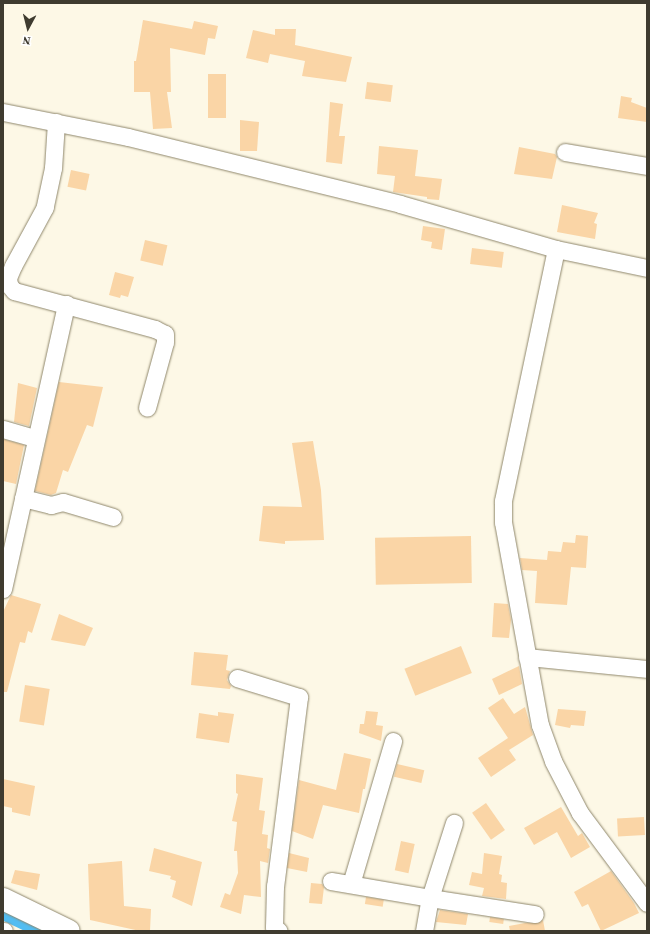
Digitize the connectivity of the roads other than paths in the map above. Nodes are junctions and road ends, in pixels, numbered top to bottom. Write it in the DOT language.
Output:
graph roads {
  1 [pos="3,112"];
  2 [pos="56,122"];
  3 [pos="565,152"];
  4 [pos="647,166"];
  5 [pos="556,249"];
  6 [pos="647,268"];
  7 [pos="66,304"];
  8 [pos="147,408"];
  9 [pos="3,429"];
  10 [pos="35,438"];
  11 [pos="23,498"];
  12 [pos="113,517"];
  13 [pos="3,589"];
  14 [pos="527,657"];
  15 [pos="647,669"];
  16 [pos="236,678"];
  17 [pos="393,741"];
  18 [pos="454,823"];
  19 [pos="331,881"];
  20 [pos="351,884"];
  21 [pos="430,898"];
  22 [pos="3,899"];
  23 [pos="647,903"];
  24 [pos="535,914"];
  25 [pos="55,928"];
  26 [pos="279,931"];
  27 [pos="424,931"];
  1 -- 2 [label="street"];
  2 -- 5 [label="street"];
  2 -- 7 [label="street"];
  3 -- 4 [label="street"];
  5 -- 6 [label="street"];
  5 -- 14 [label="street"];
  7 -- 8 [label="street"];
  7 -- 10 [label="street"];
  9 -- 10 [label="street"];
  10 -- 11 [label="street"];
  11 -- 12 [label="street"];
  11 -- 13 [label="street"];
  14 -- 15 [label="street"];
  14 -- 23 [label="street"];
  16 -- 26 [label="street"];
  17 -- 20 [label="street"];
  18 -- 21 [label="street"];
  19 -- 20 [label="street"];
  20 -- 21 [label="street"];
  21 -- 24 [label="street"];
  21 -- 27 [label="street"];
  22 -- 25 [label="main road"];
}
